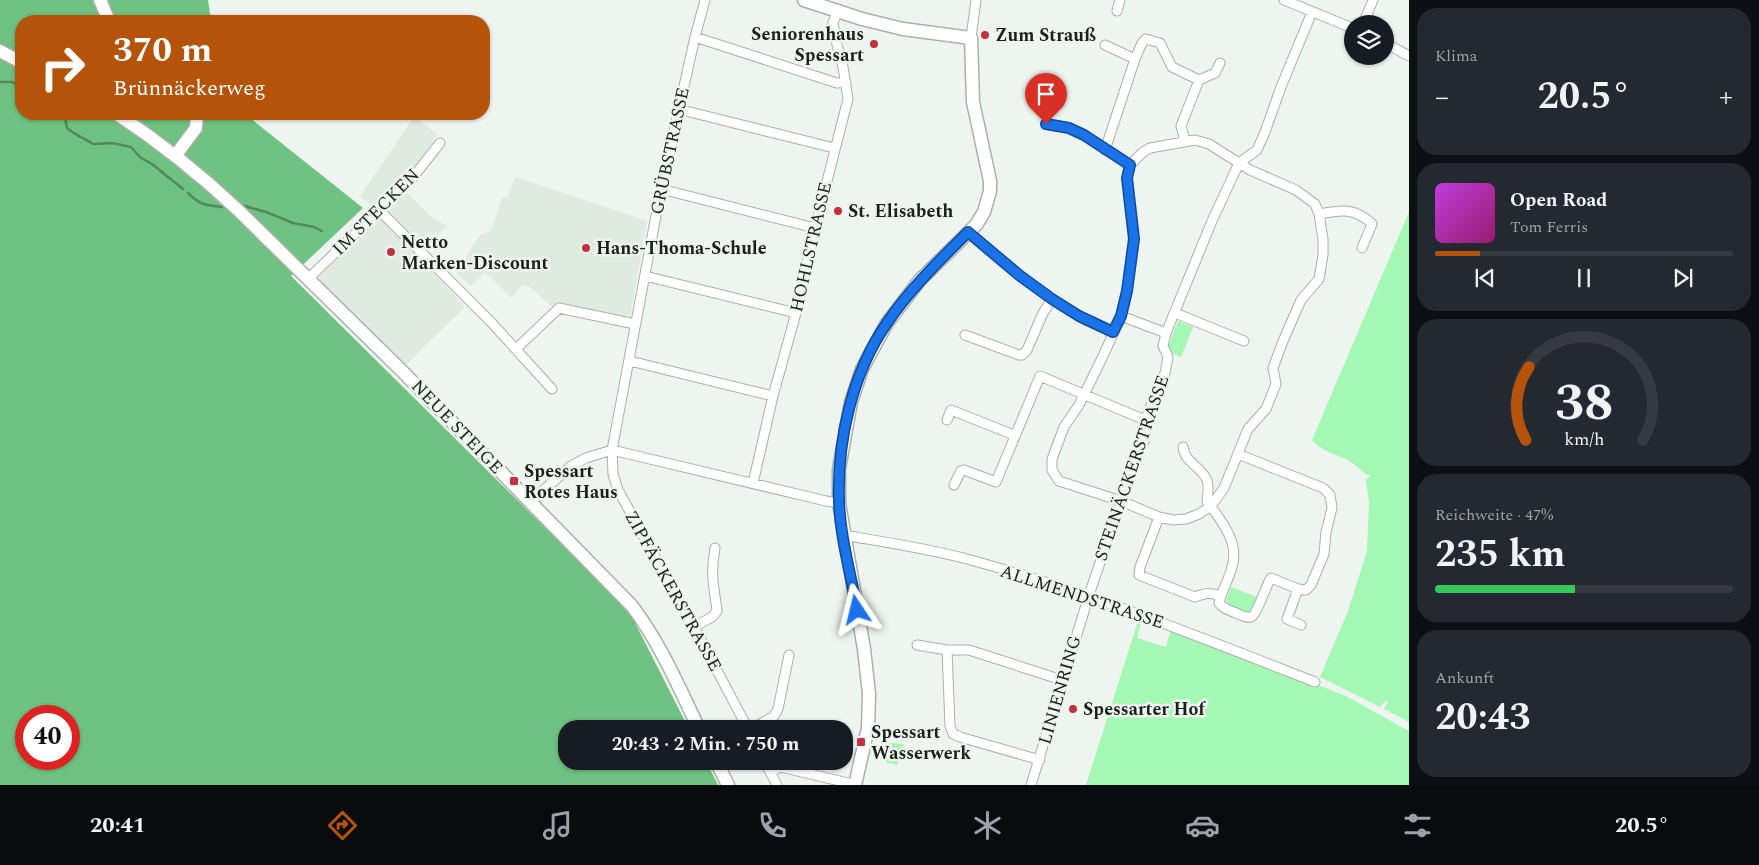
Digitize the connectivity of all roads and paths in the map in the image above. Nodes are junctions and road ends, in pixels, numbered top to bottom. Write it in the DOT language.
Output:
graph roads {
  1 [pos="100,0"];
  2 [pos="704,0"];
  3 [pos="804,0"];
  4 [pos="976,0"];
  5 [pos="1120,0"];
  6 [pos="1284,0"];
  7 [pos="1373,0"];
  8 [pos="1117,10"];
  9 [pos="838,11"];
  10 [pos="1312,12"];
  11 [pos="106,15"];
  12 [pos="1367,15"];
  13 [pos="1344,25"];
  14 [pos="695,36"];
  15 [pos="971,38"];
  16 [pos="1105,45"];
  17 [pos="1394,48"];
  18 [pos="0,51"];
  19 [pos="1409,56"];
  20 [pos="15,59"];
  21 [pos="1135,60"];
  22 [pos="1220,63"];
  23 [pos="1200,80"];
  24 [pos="846,82"];
  25 [pos="678,109"];
  26 [pos="126,120"];
  27 [pos="197,120"];
  28 [pos="1046,124"];
  29 [pos="1185,141"];
  30 [pos="440,143"];
  31 [pos="834,148"];
  32 [pos="1105,150"];
  33 [pos="175,156"];
  34 [pos="1238,164"];
  35 [pos="1130,165"];
  36 [pos="661,189"];
  37 [pos="379,210"];
  38 [pos="1319,214"];
  39 [pos="815,228"];
  40 [pos="968,232"];
  41 [pos="1362,248"];
  42 [pos="645,276"];
  43 [pos="309,278"];
  44 [pos="1052,299"];
  45 [pos="796,313"];
  46 [pos="1175,313"];
  47 [pos="1121,316"];
  48 [pos="635,324"];
  49 [pos="1113,332"];
  50 [pos="1166,333"];
  51 [pos="965,335"];
  52 [pos="1244,341"];
  53 [pos="516,349"];
  54 [pos="630,361"];
  55 [pos="552,389"];
  56 [pos="1084,395"];
  57 [pos="773,396"];
  58 [pos="948,420"];
  59 [pos="1145,420"];
  60 [pos="1014,434"];
  61 [pos="1182,447"];
  62 [pos="612,450"];
  63 [pos="1238,454"];
  64 [pos="752,483"];
  65 [pos="954,485"];
  66 [pos="1121,501"];
  67 [pos="530,502"];
  68 [pos="839,502"];
  69 [pos="1211,506"];
  70 [pos="1159,517"];
  71 [pos="843,535"];
  72 [pos="715,548"];
  73 [pos="1298,589"];
  74 [pos="1089,595"];
  75 [pos="1220,596"];
  76 [pos="1301,625"];
  77 [pos="694,628"];
  78 [pos="917,645"];
  79 [pos="947,650"];
  80 [pos="789,655"];
  81 [pos="1062,680"];
  82 [pos="1315,682"];
  83 [pos="694,720"];
  84 [pos="743,720"];
  85 [pos="767,720"];
  86 [pos="1040,760"];
  87 [pos="720,770"];
  88 [pos="770,772"];
  89 [pos="728,785"];
  90 [pos="777,785"];
  91 [pos="856,785"];
  92 [pos="1031,785"];
  1 -- 11 [label="street"];
  2 -- 14 [label="street, GRÜBSTRASSE"];
  3 -- 9 [label="street"];
  4 -- 15 [label="street"];
  5 -- 8 [label="street"];
  6 -- 10 [label="street"];
  7 -- 12 [label="street"];
  9 -- 15 [label="street"];
  9 -- 24 [label="street, HOHLSTRASSE"];
  10 -- 13 [label="street"];
  10 -- 34 [label="street, STEINÄCKERSTRASSE"];
  14 -- 24 [label="street"];
  14 -- 25 [label="street, GRÜBSTRASSE"];
  15 -- 40 [label="street"];
  16 -- 21 [label="street"];
  17 -- 19 [label="street"];
  18 -- 20 [label="street"];
  21 -- 23 [label="street"];
  21 -- 32 [label="street"];
  22 -- 23 [label="street"];
  23 -- 29 [label="street"];
  24 -- 31 [label="street, HOHLSTRASSE"];
  25 -- 31 [label="street"];
  25 -- 36 [label="street, GRÜBSTRASSE"];
  26 -- 33 [label="street, NEUE STEIGE"];
  27 -- 33 [label="street"];
  28 -- 32 [label="street"];
  29 -- 34 [label="street"];
  29 -- 35 [label="street"];
  30 -- 37 [label="street, IM STECKEN"];
  31 -- 39 [label="street, HOHLSTRASSE"];
  32 -- 35 [label="street"];
  33 -- 43 [label="street, NEUE STEIGE"];
  34 -- 38 [label="street"];
  34 -- 46 [label="street, STEINÄCKERSTRASSE"];
  35 -- 47 [label="street"];
  36 -- 39 [label="street"];
  36 -- 42 [label="street, GRÜBSTRASSE"];
  37 -- 43 [label="street, IM STECKEN"];
  37 -- 53 [label="street"];
  38 -- 41 [label="street"];
  38 -- 63 [label="street"];
  39 -- 45 [label="street, HOHLSTRASSE"];
  40 -- 44 [label="street"];
  40 -- 68 [label="street"];
  42 -- 45 [label="street"];
  42 -- 48 [label="street, GRÜBSTRASSE"];
  43 -- 67 [label="street, NEUE STEIGE"];
  44 -- 49 [label="street"];
  44 -- 51 [label="street"];
  45 -- 57 [label="street, HOHLSTRASSE"];
  46 -- 50 [label="street, STEINÄCKERSTRASSE"];
  46 -- 52 [label="street"];
  47 -- 49 [label="street"];
  47 -- 50 [label="street"];
  48 -- 53 [label="street"];
  48 -- 54 [label="street, GRÜBSTRASSE"];
  49 -- 56 [label="street"];
  50 -- 59 [label="street, STEINÄCKERSTRASSE"];
  53 -- 55 [label="street"];
  54 -- 57 [label="street"];
  54 -- 62 [label="street, GRÜBSTRASSE"];
  56 -- 59 [label="street"];
  56 -- 60 [label="street"];
  56 -- 66 [label="street"];
  57 -- 64 [label="street, HOHLSTRASSE"];
  58 -- 60 [label="street"];
  59 -- 66 [label="street, STEINÄCKERSTRASSE"];
  60 -- 65 [label="street"];
  61 -- 69 [label="street"];
  62 -- 64 [label="street"];
  62 -- 67 [label="street"];
  62 -- 77 [label="street, ZIPFÄCKERSTRASSE"];
  63 -- 69 [label="street"];
  63 -- 73 [label="street"];
  64 -- 68 [label="street"];
  66 -- 70 [label="street"];
  66 -- 74 [label="street, STEINÄCKERSTRASSE"];
  67 -- 83 [label="street, NEUE STEIGE"];
  68 -- 71 [label="street"];
  69 -- 70 [label="street"];
  69 -- 75 [label="street"];
  70 -- 75 [label="street"];
  71 -- 74 [label="street, ALLMENDSTRASSE"];
  71 -- 91 [label="street"];
  72 -- 77 [label="street"];
  73 -- 75 [label="street"];
  73 -- 76 [label="street"];
  74 -- 81 [label="street, LINIENRING"];
  74 -- 82 [label="street, ALLMENDSTRASSE"];
  77 -- 84 [label="street, ZIPFÄCKERSTRASSE"];
  78 -- 79 [label="street"];
  79 -- 81 [label="street"];
  79 -- 86 [label="street"];
  80 -- 85 [label="street"];
  81 -- 86 [label="street, LINIENRING"];
  86 -- 92 [label="street, LINIENRING"];
  87 -- 89 [label="street"];
  88 -- 90 [label="street"];
  88 -- 91 [label="street"];
}
